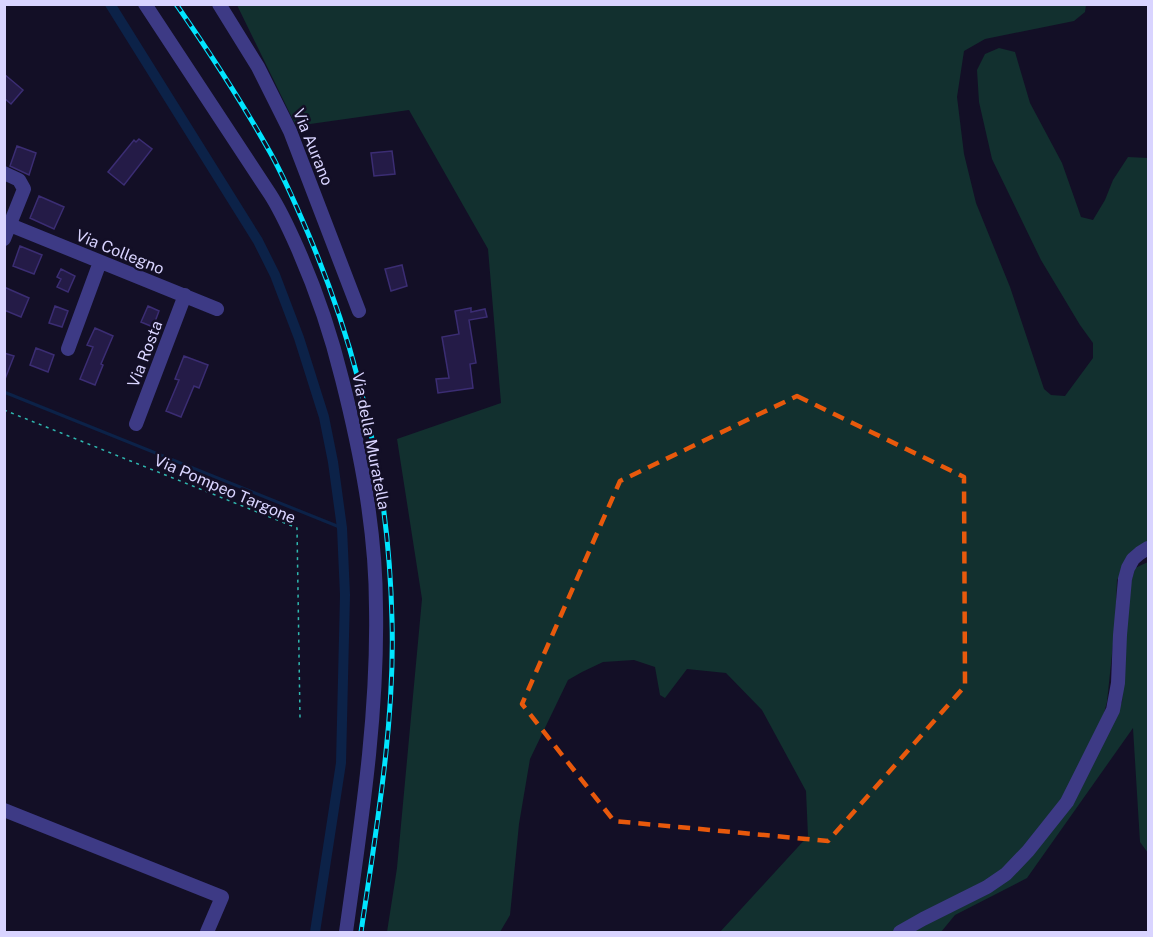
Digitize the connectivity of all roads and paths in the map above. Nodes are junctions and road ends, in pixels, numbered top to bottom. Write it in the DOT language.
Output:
graph roads {
  1 [pos="145,4"];
  2 [pos="219,4"];
  3 [pos="4,173"];
  4 [pos="10,225"];
  5 [pos="4,239"];
  6 [pos="100,262"];
  7 [pos="185,296"];
  8 [pos="217,309"];
  9 [pos="358,311"];
  10 [pos="68,349"];
  11 [pos="4,410"];
  12 [pos="136,424"];
  13 [pos="1149,548"];
  14 [pos="300,718"];
  15 [pos="4,810"];
  16 [pos="207,933"];
  17 [pos="346,933"];
  18 [pos="900,933"];
  1 -- 17 [label="street, Via della Muratella"];
  2 -- 9 [label="street, Via Aurano"];
  3 -- 4 [label="street"];
  4 -- 5 [label="street"];
  4 -- 6 [label="street, Via Collegno"];
  6 -- 7 [label="street, Via Collegno"];
  6 -- 10 [label="street"];
  7 -- 8 [label="street, Via Collegno"];
  7 -- 12 [label="street, Via Rosta"];
  11 -- 14 [label="path, Via Pompeo Targone"];
  13 -- 18 [label="street"];
  15 -- 16 [label="street"];
}
